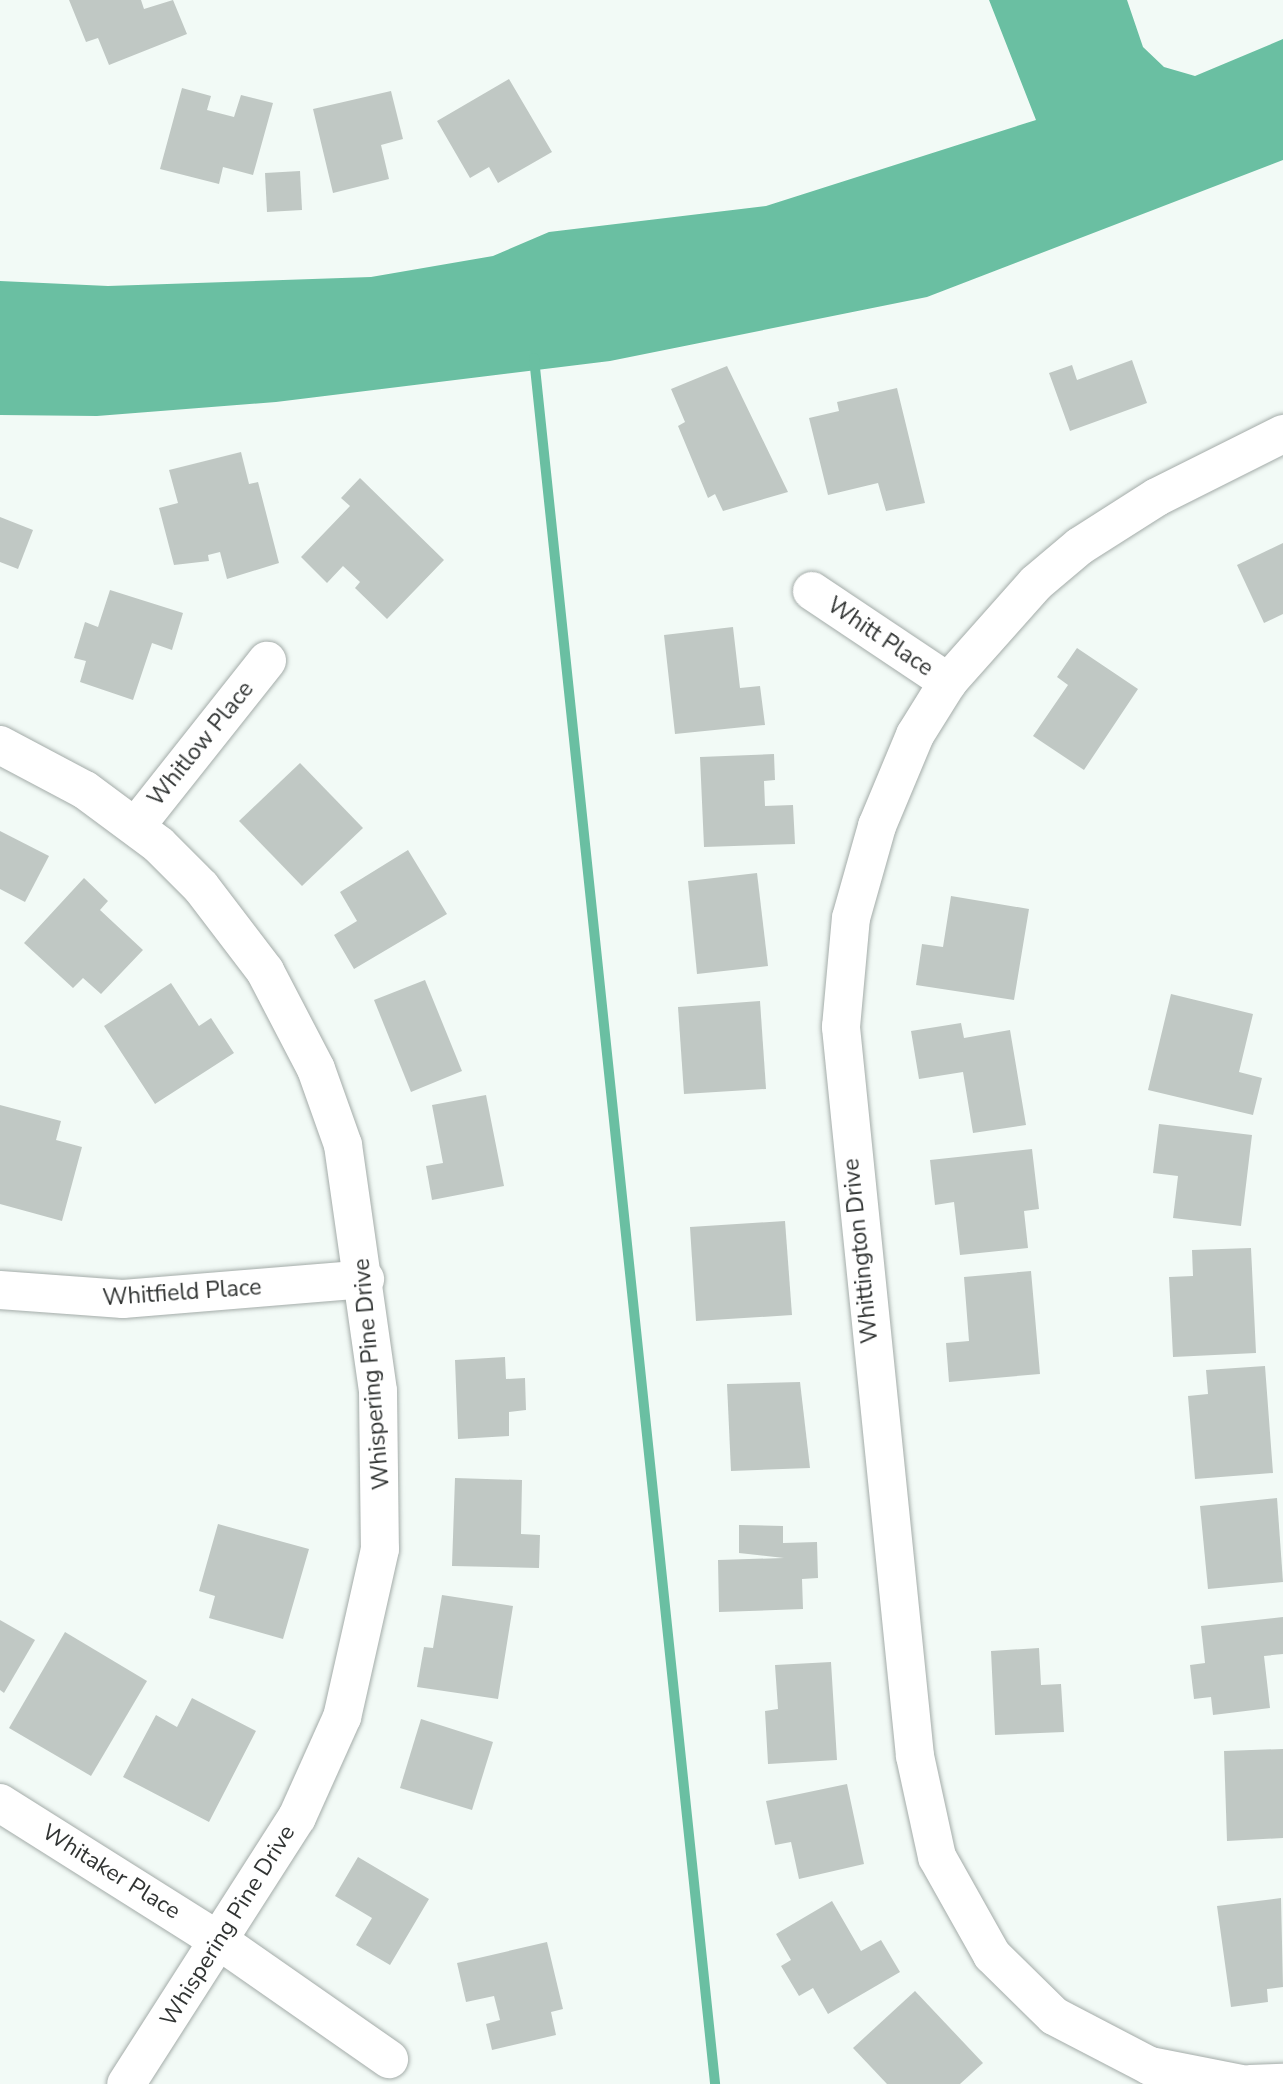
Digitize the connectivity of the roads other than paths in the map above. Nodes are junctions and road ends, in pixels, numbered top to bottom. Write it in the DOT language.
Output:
graph roads {
  1 [pos="1283,434"];
  2 [pos="812,591"];
  3 [pos="267,662"];
  4 [pos="948,682"];
  5 [pos="0,745"];
  6 [pos="136,826"];
  7 [pos="365,1279"];
  8 [pos="0,1290"];
  9 [pos="0,1803"];
  10 [pos="221,1942"];
  11 [pos="389,2059"];
  12 [pos="1283,2082"];
  13 [pos="126,2084"];
  14 [pos="1241,2084"];
  15 [pos="1250,2084"];
  1 -- 4 [label="street, Whittington Drive"];
  2 -- 4 [label="street, Whitt Place"];
  3 -- 6 [label="street, Whitlow Place"];
  4 -- 14 [label="street, Whittington Drive"];
  5 -- 6 [label="street, Whispering Pine Drive"];
  6 -- 7 [label="street, Whispering Pine Drive"];
  7 -- 8 [label="street, Whitfield Place"];
  7 -- 10 [label="street, Whispering Pine Drive"];
  9 -- 10 [label="street, Whitaker Place"];
  10 -- 11 [label="street, Whitaker Place"];
  10 -- 13 [label="street, Whispering Pine Drive"];
  12 -- 15 [label="street"];
}
